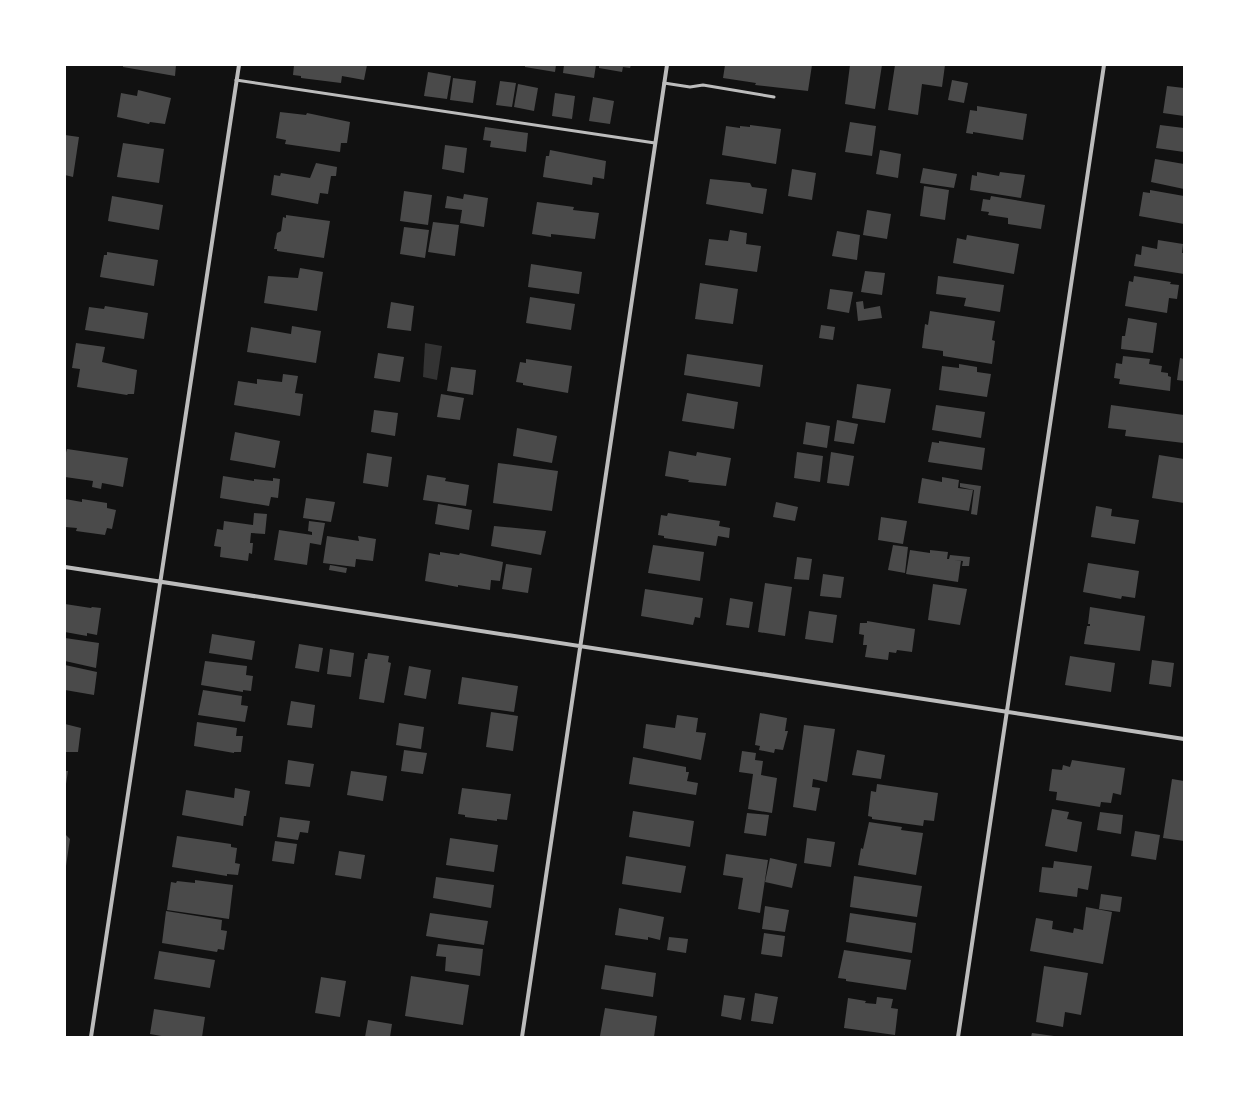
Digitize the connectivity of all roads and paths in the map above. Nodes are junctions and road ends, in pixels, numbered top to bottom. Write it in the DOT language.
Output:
graph roads {
  1 [pos="238,65"];
  2 [pos="667,65"];
  3 [pos="1104,65"];
  4 [pos="236,80"];
  5 [pos="664,83"];
  6 [pos="774,97"];
  7 [pos="655,144"];
  8 [pos="65,566"];
  9 [pos="160,581"];
  10 [pos="580,646"];
  11 [pos="1007,711"];
  12 [pos="1184,739"];
  13 [pos="91,1037"];
  14 [pos="522,1037"];
  15 [pos="958,1037"];
  1 -- 4 [label="street"];
  2 -- 5 [label="street"];
  3 -- 11 [label="street"];
  4 -- 7 [label="lane"];
  4 -- 9 [label="street"];
  5 -- 6 [label="lane"];
  5 -- 7 [label="street"];
  7 -- 10 [label="street"];
  8 -- 9 [label="street"];
  9 -- 10 [label="street"];
  9 -- 13 [label="street"];
  10 -- 11 [label="street"];
  10 -- 14 [label="street"];
  11 -- 12 [label="street"];
  11 -- 15 [label="street"];
}
